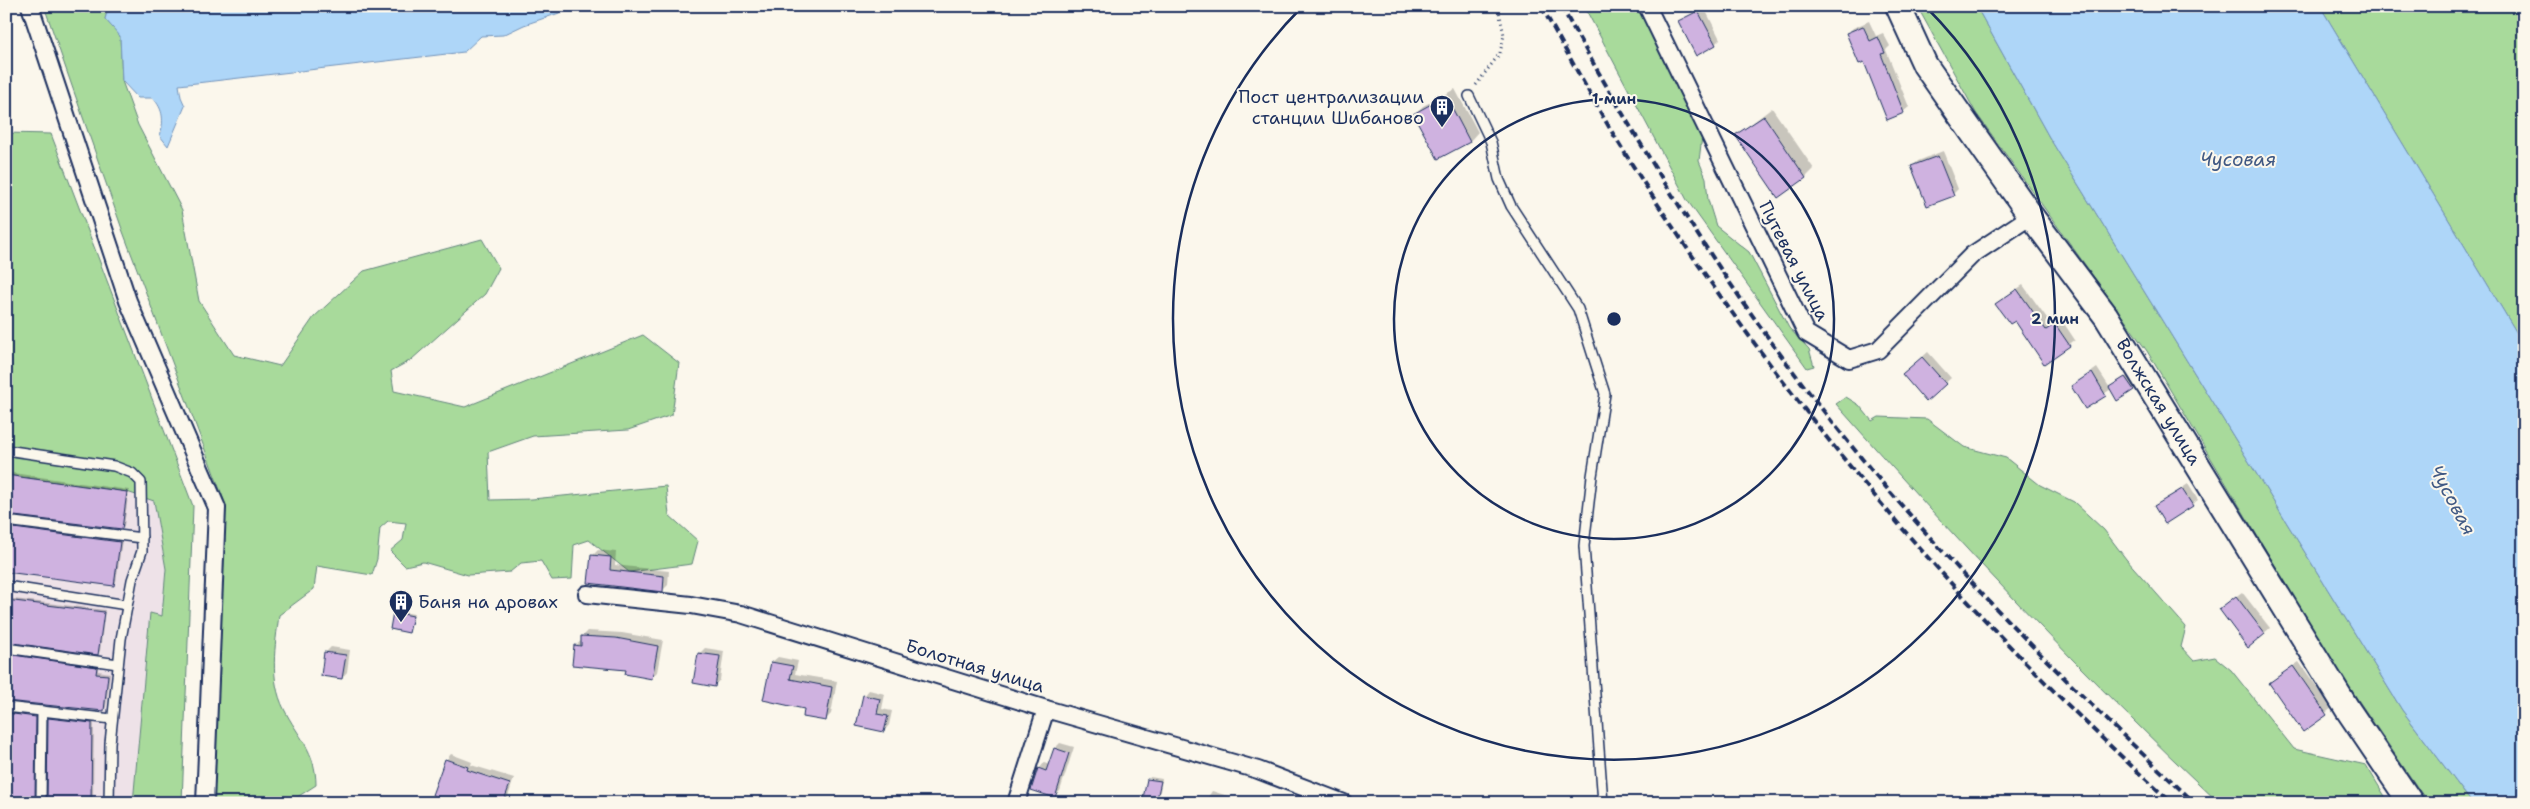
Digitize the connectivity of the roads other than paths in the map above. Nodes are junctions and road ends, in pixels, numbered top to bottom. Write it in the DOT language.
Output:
graph roads {
  1 [pos="30,6"];
  2 [pos="1647,6"];
  3 [pos="1898,6"];
  4 [pos="1469,96"];
  5 [pos="2031,216"];
  6 [pos="6,450"];
  7 [pos="6,521"];
  8 [pos="142,538"];
  9 [pos="6,586"];
  10 [pos="587,594"];
  11 [pos="127,605"];
  12 [pos="6,648"];
  13 [pos="118,664"];
  14 [pos="6,707"];
  15 [pos="1046,709"];
  16 [pos="42,711"];
  17 [pos="112,719"];
  18 [pos="41,803"];
  19 [pos="109,803"];
  20 [pos="205,803"];
  21 [pos="1016,803"];
  22 [pos="1344,803"];
  23 [pos="1603,803"];
  24 [pos="2411,803"];
  1 -- 20 [label="street"];
  2 -- 5 [label="street, Путевая улица"];
  3 -- 5 [label="street, Волжская улица"];
  4 -- 23 [label="lane"];
  5 -- 24 [label="street, Волжская улица"];
  6 -- 8 [label="lane"];
  7 -- 8 [label="lane"];
  8 -- 11 [label="lane"];
  9 -- 11 [label="lane"];
  10 -- 15 [label="street, Болотная улица"];
  11 -- 13 [label="lane"];
  12 -- 13 [label="lane"];
  13 -- 17 [label="lane"];
  14 -- 16 [label="lane"];
  15 -- 21 [label="street"];
  15 -- 22 [label="street, Болотная улица"];
  16 -- 17 [label="lane"];
  16 -- 18 [label="lane"];
  17 -- 19 [label="lane"];
}
